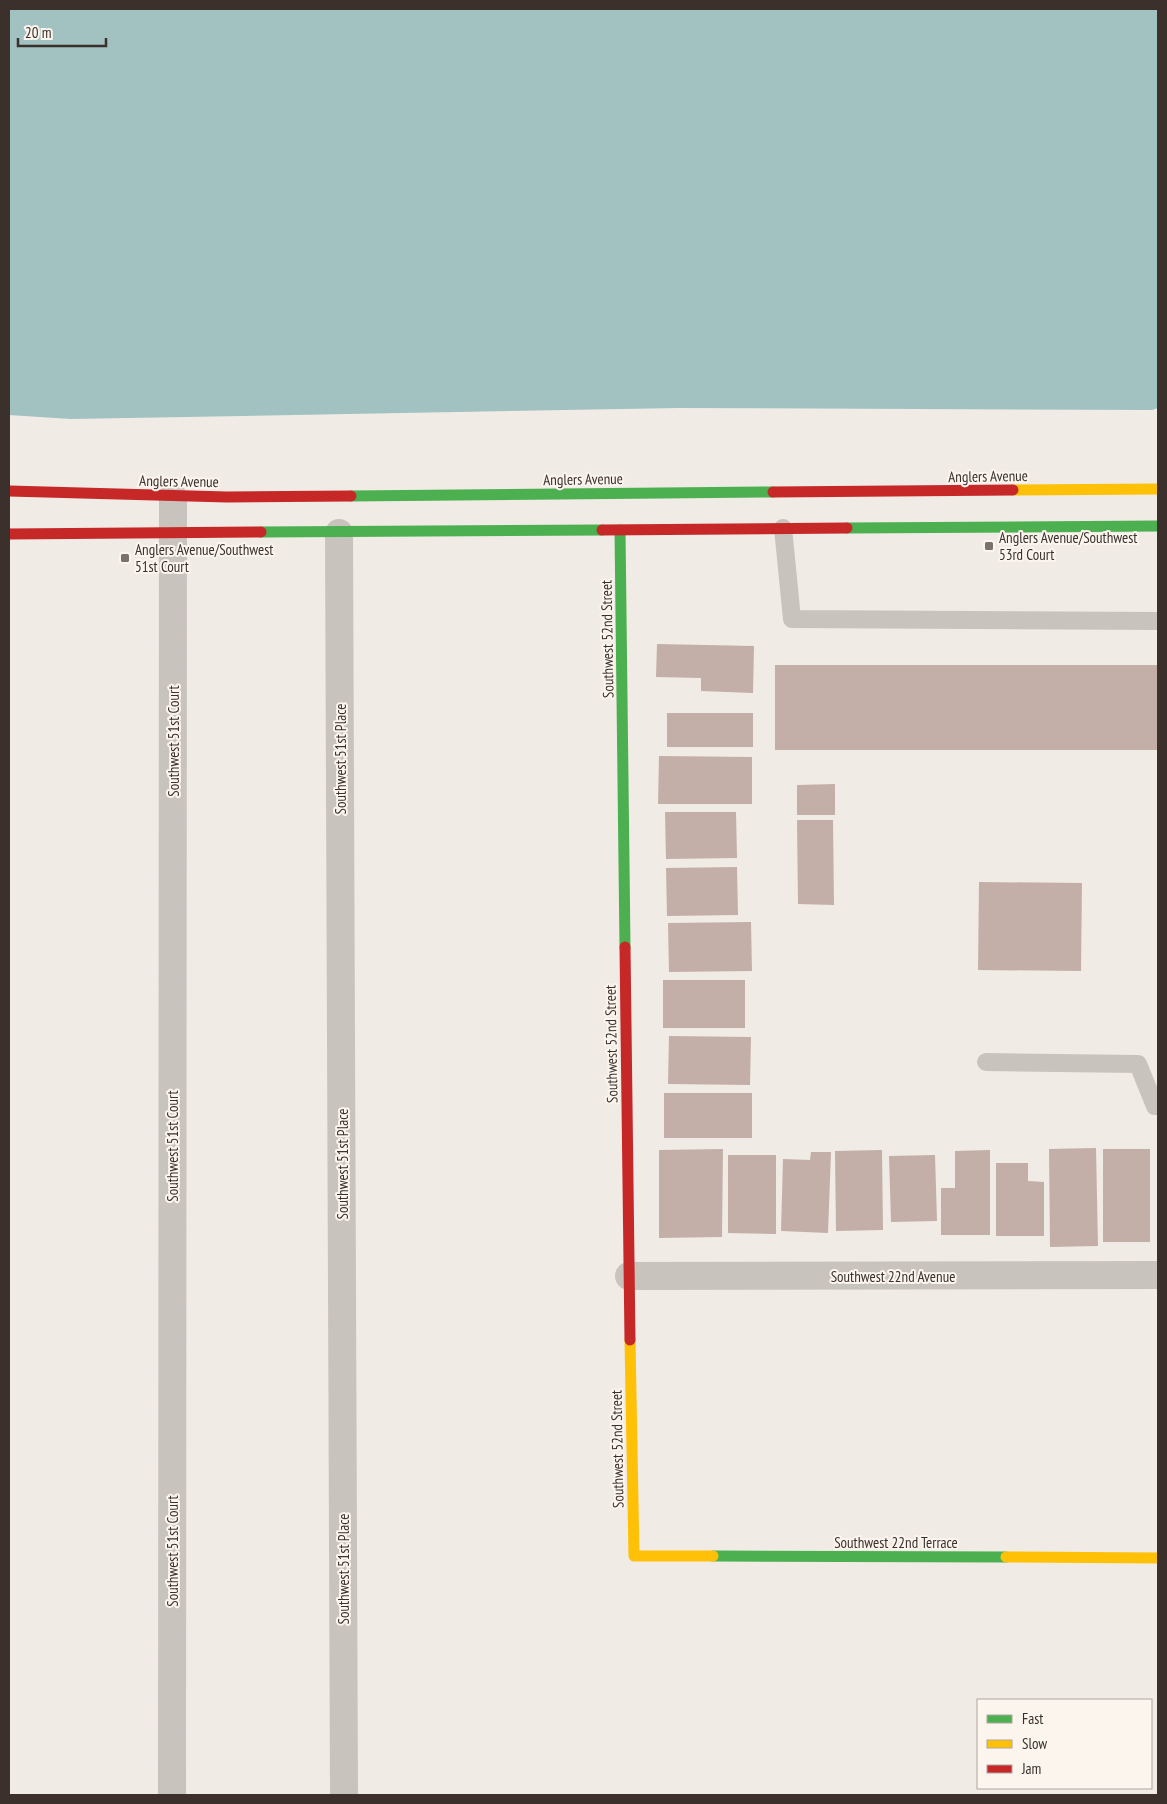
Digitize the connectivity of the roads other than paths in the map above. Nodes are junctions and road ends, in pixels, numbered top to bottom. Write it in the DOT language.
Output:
graph roads {
  1 [pos="1158,489"];
  2 [pos="9,491"];
  3 [pos="173,497"];
  4 [pos="1158,526"];
  5 [pos="783,528"];
  6 [pos="620,530"];
  7 [pos="339,533"];
  8 [pos="9,534"];
  9 [pos="173,534"];
  10 [pos="1158,621"];
  11 [pos="986,1062"];
  12 [pos="1158,1106"];
  13 [pos="1158,1275"];
  14 [pos="629,1276"];
  15 [pos="634,1556"];
  16 [pos="1158,1558"];
  17 [pos="172,1795"];
  18 [pos="344,1795"];
  1 -- 3 [label="street, Anglers Avenue"];
  2 -- 3 [label="street, Anglers Avenue"];
  3 -- 9 [label="street, Southwest 51st Court"];
  4 -- 5 [label="street"];
  5 -- 6 [label="street"];
  5 -- 10 [label="lane"];
  6 -- 7 [label="street"];
  6 -- 14 [label="street, Southwest 52nd Street"];
  7 -- 9 [label="street"];
  7 -- 18 [label="street, Southwest 51st Place"];
  8 -- 9 [label="street"];
  9 -- 17 [label="street, Southwest 51st Court"];
  11 -- 12 [label="lane"];
  13 -- 14 [label="street, Southwest 22nd Avenue"];
  14 -- 15 [label="street, Southwest 52nd Street"];
  15 -- 16 [label="street, Southwest 22nd Terrace"];
}
